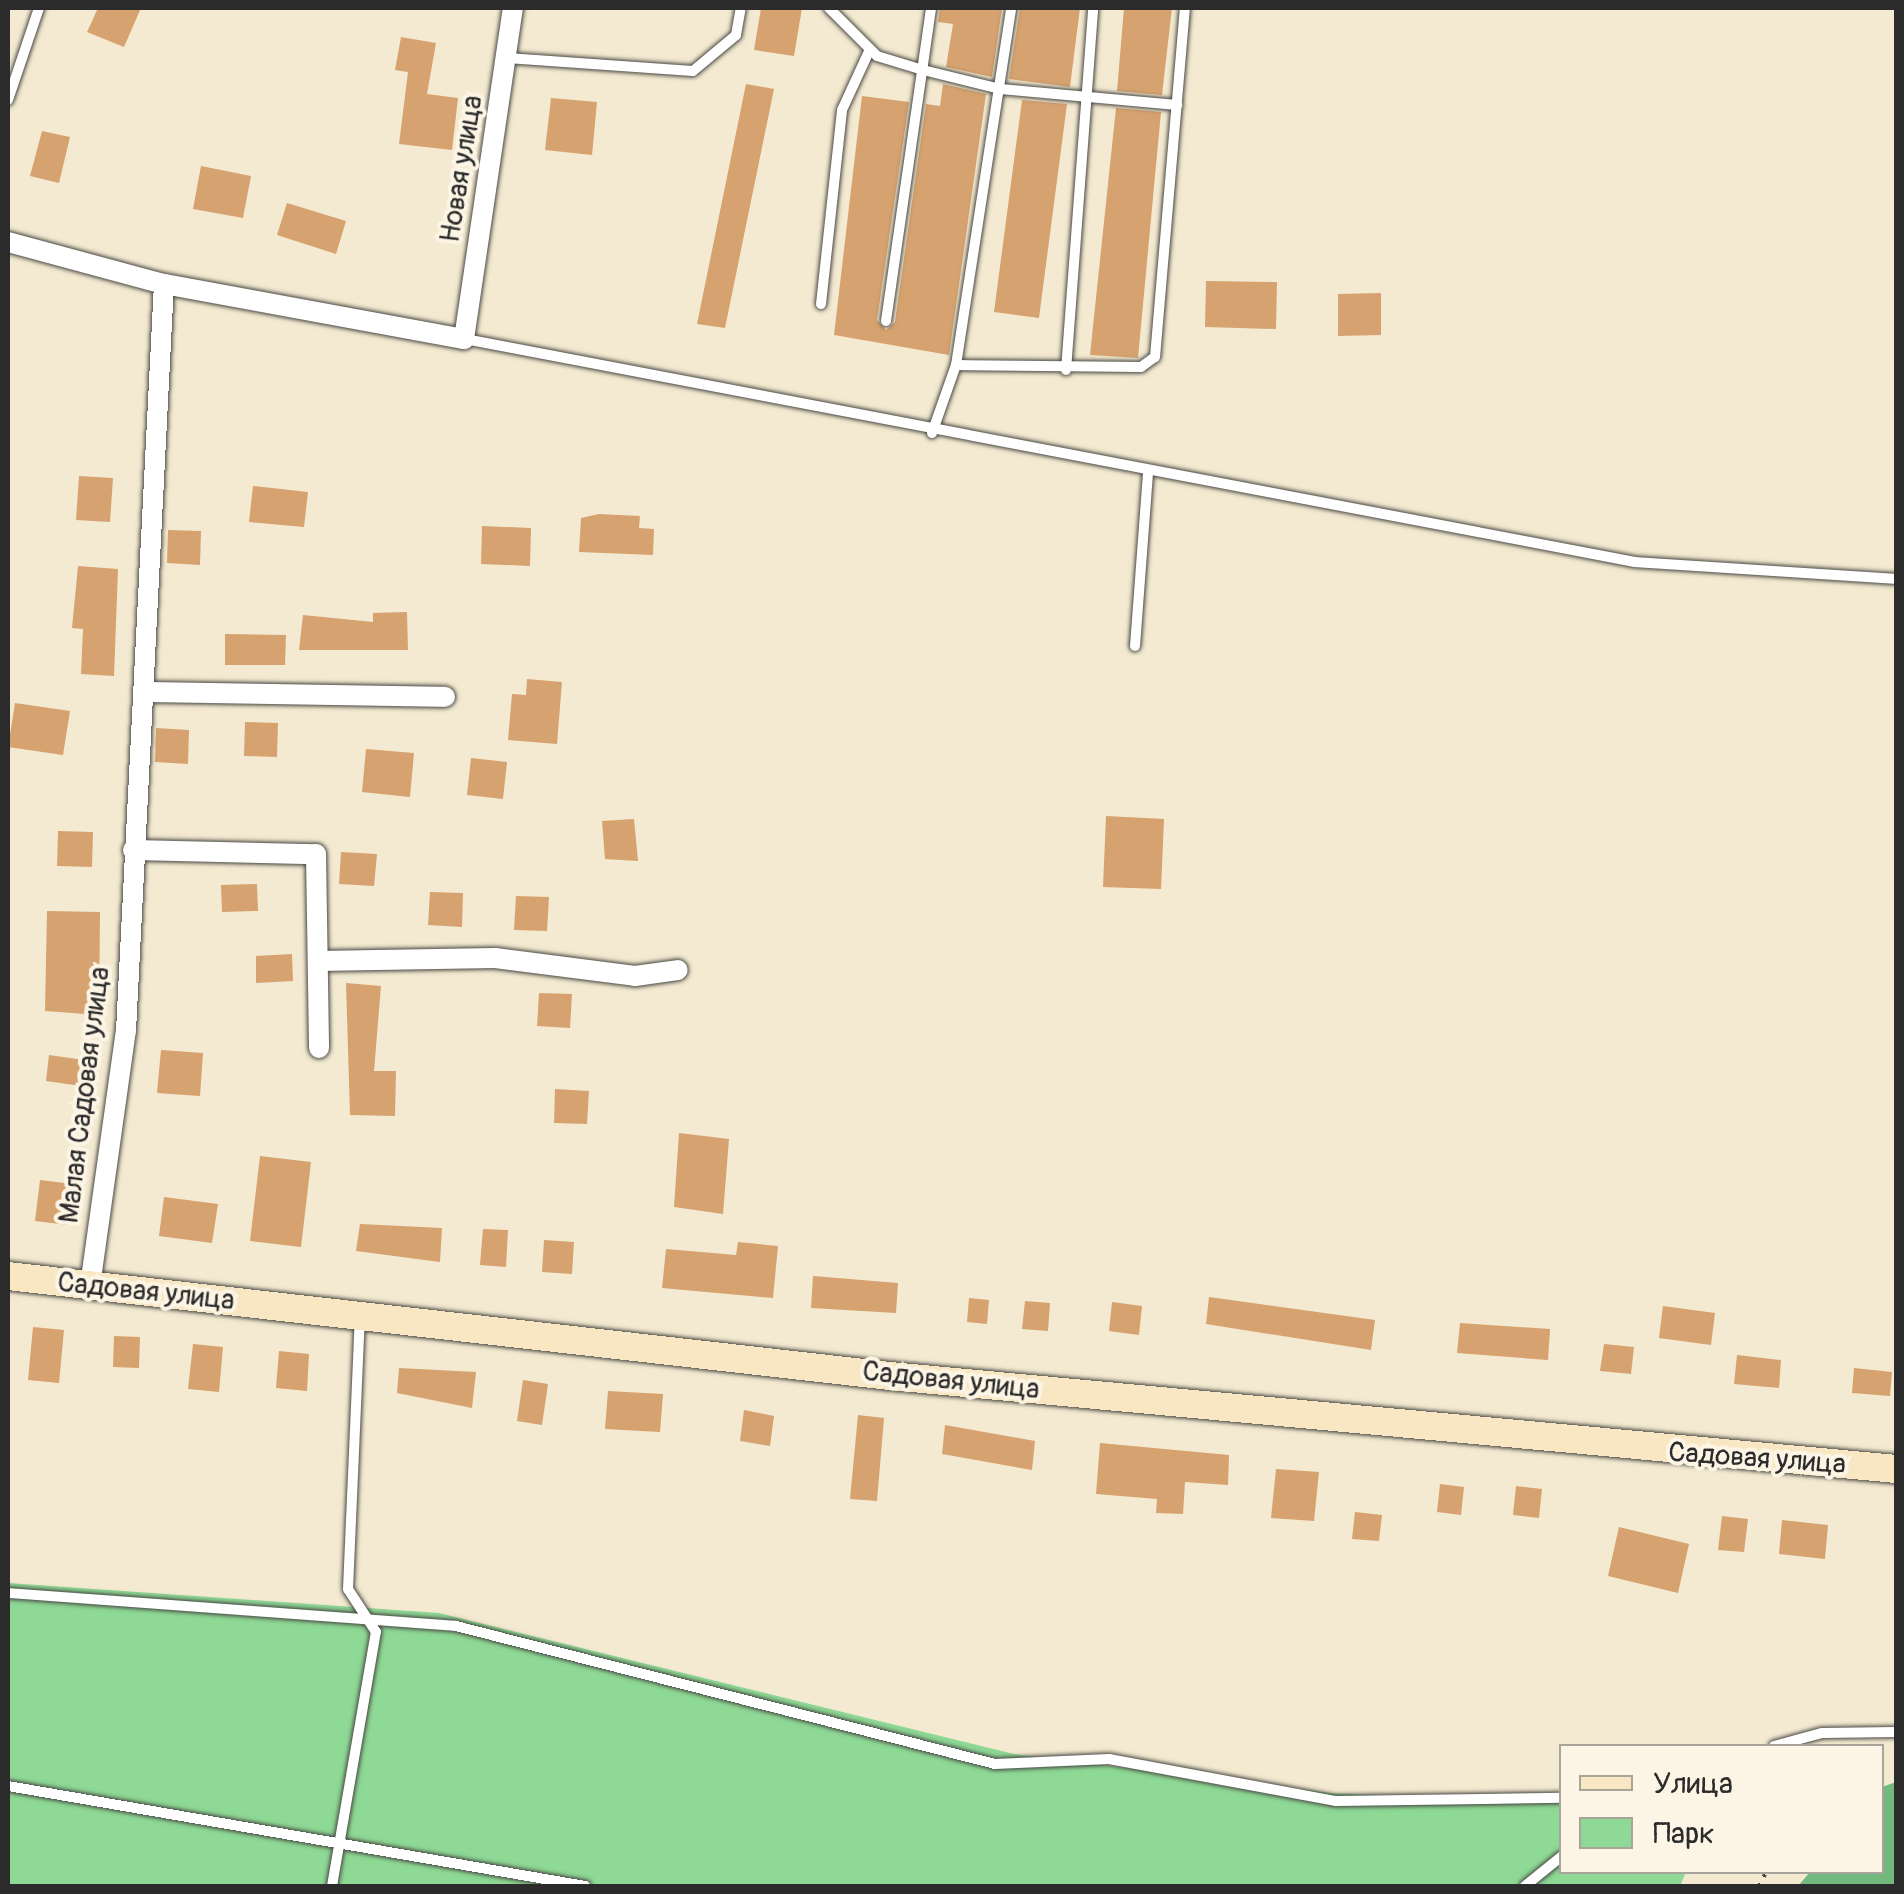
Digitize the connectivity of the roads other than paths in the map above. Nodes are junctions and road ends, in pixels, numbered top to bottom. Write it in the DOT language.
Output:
graph roads {
  1 [pos="39,8"];
  2 [pos="513,8"];
  3 [pos="741,8"];
  4 [pos="830,8"];
  5 [pos="931,8"];
  6 [pos="1012,8"];
  7 [pos="1093,8"];
  8 [pos="1185,8"];
  9 [pos="870,49"];
  10 [pos="507,58"];
  11 [pos="922,70"];
  12 [pos="1000,89"];
  13 [pos="1082,95"];
  14 [pos="8,100"];
  15 [pos="1177,105"];
  16 [pos="8,242"];
  17 [pos="164,284"];
  18 [pos="821,304"];
  19 [pos="886,321"];
  20 [pos="464,339"];
  21 [pos="956,365"];
  22 [pos="1066,370"];
  23 [pos="932,434"];
  24 [pos="1148,473"];
  25 [pos="1896,579"];
  26 [pos="1135,646"];
  27 [pos="143,692"];
  28 [pos="445,698"];
  29 [pos="133,850"];
  30 [pos="318,962"];
  31 [pos="678,970"];
  32 [pos="318,1048"];
  33 [pos="8,1276"];
  34 [pos="90,1286"];
  35 [pos="360,1316"];
  36 [pos="1896,1470"];
  37 [pos="8,1593"];
  38 [pos="368,1619"];
  39 [pos="1896,1732"];
  40 [pos="1781,1744"];
  41 [pos="8,1786"];
  42 [pos="1559,1798"];
  43 [pos="340,1841"];
  44 [pos="1559,1858"];
  45 [pos="332,1886"];
  46 [pos="585,1886"];
  47 [pos="1525,1886"];
  1 -- 14 [label="lane"];
  2 -- 10 [label="street, Новая улица"];
  3 -- 10 [label="lane"];
  4 -- 9 [label="lane"];
  5 -- 11 [label="lane"];
  6 -- 12 [label="lane"];
  7 -- 13 [label="lane"];
  8 -- 15 [label="lane"];
  9 -- 11 [label="lane"];
  9 -- 18 [label="lane"];
  10 -- 20 [label="street, Новая улица"];
  11 -- 12 [label="lane"];
  11 -- 19 [label="lane"];
  12 -- 13 [label="lane"];
  12 -- 21 [label="lane"];
  13 -- 15 [label="lane"];
  13 -- 22 [label="lane"];
  15 -- 22 [label="lane"];
  16 -- 17 [label="street"];
  17 -- 20 [label="street"];
  17 -- 27 [label="street, Малая Садовая улица"];
  20 -- 23 [label="lane"];
  21 -- 22 [label="lane"];
  21 -- 23 [label="lane"];
  23 -- 24 [label="lane"];
  24 -- 25 [label="lane"];
  24 -- 26 [label="lane"];
  27 -- 28 [label="street"];
  27 -- 29 [label="street, Малая Садовая улица"];
  29 -- 30 [label="street"];
  29 -- 34 [label="street, Малая Садовая улица"];
  30 -- 31 [label="street"];
  30 -- 32 [label="street"];
  33 -- 34 [label="main road, Садовая улица"];
  34 -- 35 [label="main road, Садовая улица"];
  35 -- 36 [label="main road, Садовая улица"];
  35 -- 38 [label="lane"];
  37 -- 38 [label="lane"];
  38 -- 42 [label="lane"];
  38 -- 43 [label="lane"];
  39 -- 40 [label="lane"];
  41 -- 43 [label="lane"];
  43 -- 45 [label="lane"];
  43 -- 46 [label="lane"];
  44 -- 47 [label="lane"];
}
